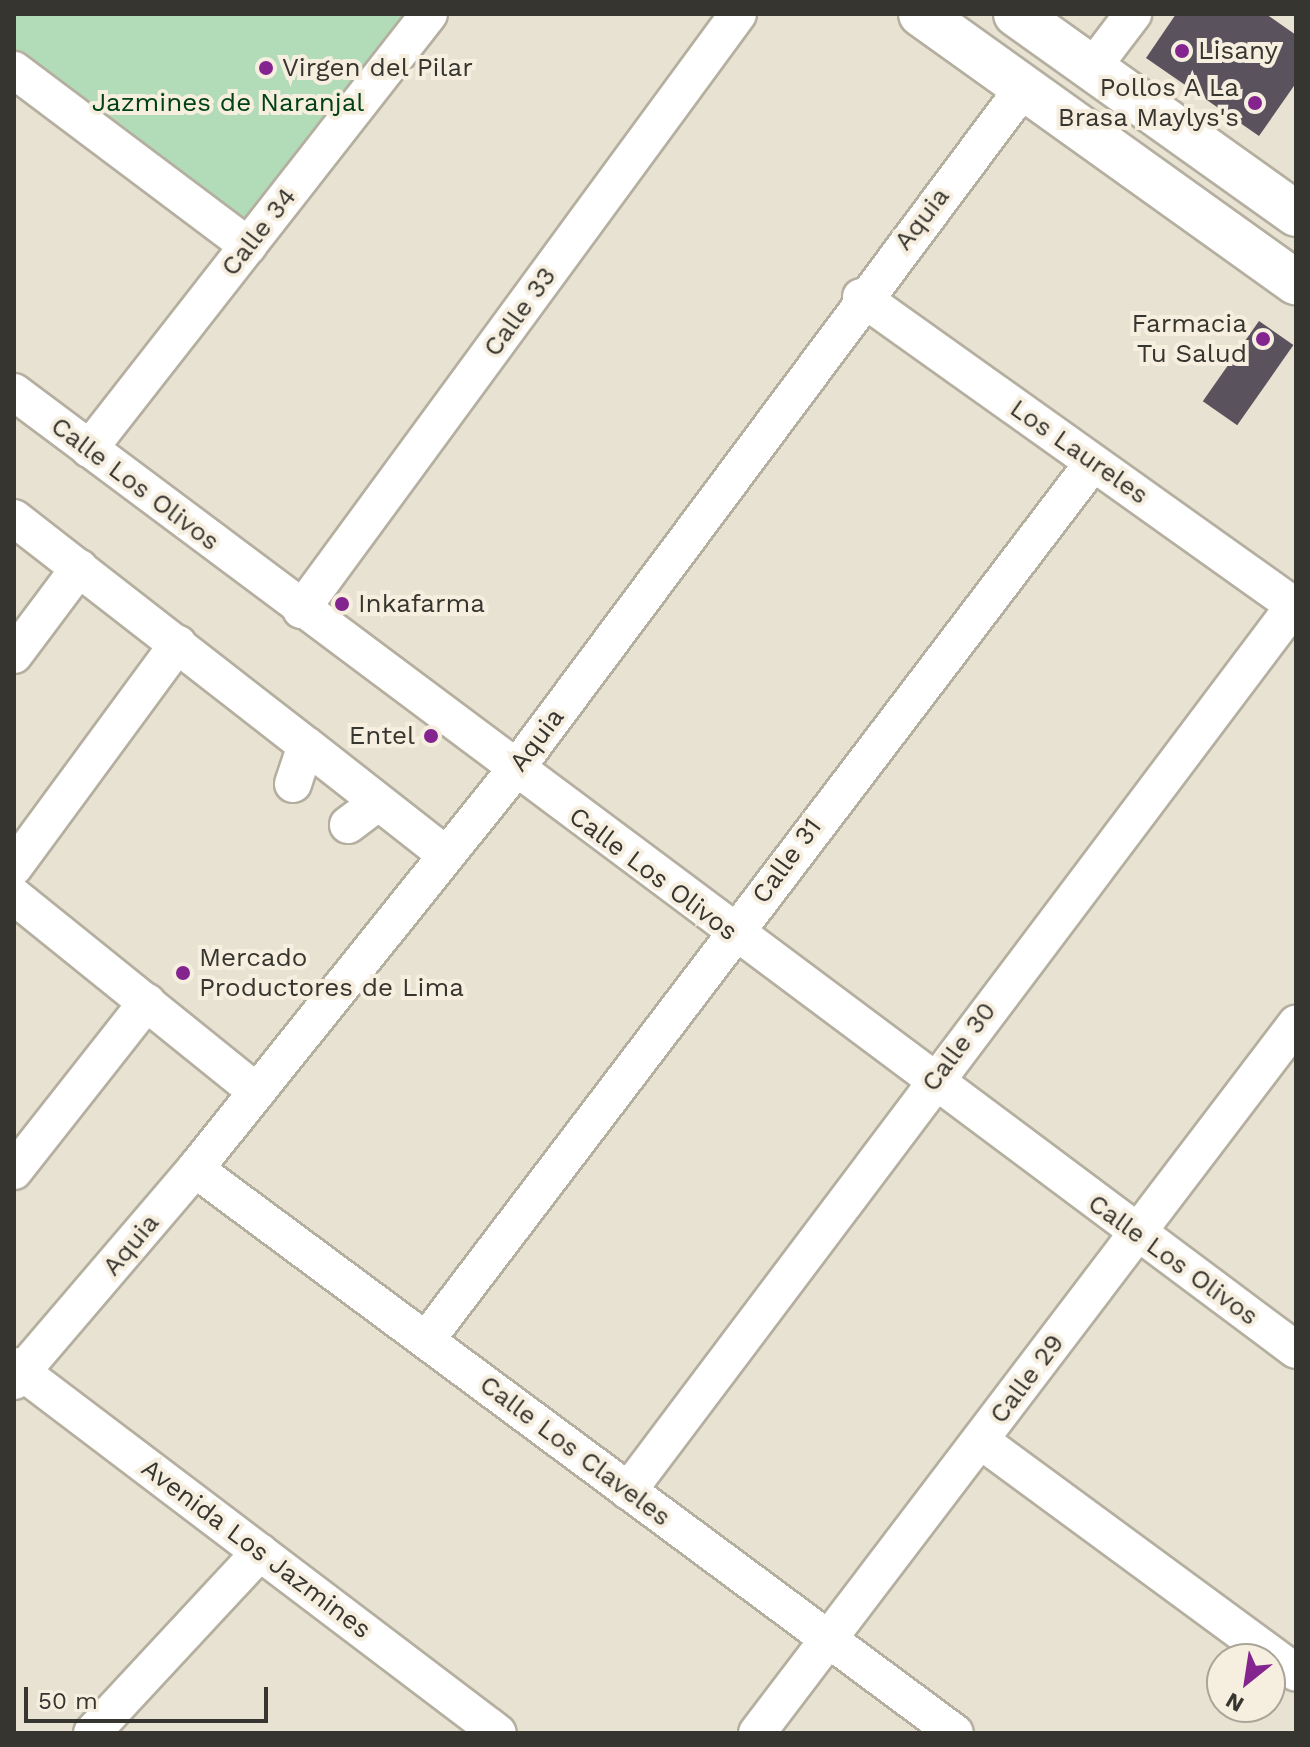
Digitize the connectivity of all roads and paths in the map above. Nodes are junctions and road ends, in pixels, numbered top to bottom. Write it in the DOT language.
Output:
graph roads {
  1 [pos="429,14"];
  2 [pos="738,14"];
  3 [pos="921,14"];
  4 [pos="1016,14"];
  5 [pos="1133,14"];
  6 [pos="1092,68"];
  7 [pos="14,70"];
  8 [pos="1024,87"];
  9 [pos="1296,214"];
  10 [pos="248,246"];
  11 [pos="1296,282"];
  12 [pos="861,297"];
  13 [pos="14,392"];
  14 [pos="89,449"];
  15 [pos="1093,463"];
  16 [pos="14,518"];
  17 [pos="79,568"];
  18 [pos="1295,606"];
  19 [pos="301,610"];
  20 [pos="178,644"];
  21 [pos="14,655"];
  22 [pos="306,745"];
  23 [pos="515,770"];
  24 [pos="293,784"];
  25 [pos="377,803"];
  26 [pos="348,825"];
  27 [pos="445,854"];
  28 [pos="14,867"];
  29 [pos="19,900"];
  30 [pos="733,935"];
  31 [pos="147,1002"];
  32 [pos="1296,1024"];
  33 [pos="931,1084"];
  34 [pos="257,1092"];
  35 [pos="195,1169"];
  36 [pos="14,1171"];
  37 [pos="1137,1233"];
  38 [pos="427,1339"];
  39 [pos="1296,1350"];
  40 [pos="17,1373"];
  41 [pos="981,1441"];
  42 [pos="628,1491"];
  43 [pos="260,1552"];
  44 [pos="827,1638"];
  45 [pos="1296,1672"];
  46 [pos="92,1733"];
  47 [pos="498,1733"];
  48 [pos="757,1733"];
  49 [pos="955,1733"];
  1 -- 10 [label="street, Calle 34"];
  2 -- 19 [label="street, Calle 33"];
  3 -- 8 [label="main road"];
  4 -- 6 [label="main road"];
  5 -- 6 [label="street"];
  6 -- 9 [label="main road"];
  7 -- 10 [label="street"];
  8 -- 11 [label="main road"];
  8 -- 12 [label="street, Aquia"];
  10 -- 14 [label="street, Calle 34"];
  12 -- 15 [label="street, Los Laureles"];
  12 -- 23 [label="street, Aquia"];
  13 -- 14 [label="street, Calle Los Olivos"];
  14 -- 19 [label="street, Calle Los Olivos"];
  15 -- 18 [label="street, Los Laureles"];
  15 -- 30 [label="street, Calle 31"];
  16 -- 17 [label="street"];
  17 -- 20 [label="street"];
  17 -- 21 [label="street"];
  18 -- 33 [label="street, Calle 30"];
  19 -- 23 [label="street, Calle Los Olivos"];
  20 -- 22 [label="street"];
  20 -- 28 [label="street"];
  22 -- 24 [label="street"];
  22 -- 25 [label="street"];
  23 -- 27 [label="street, Aquia"];
  23 -- 30 [label="street, Calle Los Olivos"];
  25 -- 26 [label="street"];
  25 -- 27 [label="street"];
  27 -- 34 [label="street, Aquia"];
  29 -- 31 [label="street"];
  30 -- 33 [label="street, Calle Los Olivos"];
  30 -- 38 [label="street, Calle 31"];
  31 -- 34 [label="street"];
  31 -- 36 [label="street"];
  32 -- 37 [label="street, Calle 29"];
  33 -- 37 [label="street, Calle Los Olivos"];
  33 -- 42 [label="street, Calle 30"];
  34 -- 35 [label="street, Aquia"];
  35 -- 38 [label="street, Calle Los Claveles"];
  35 -- 40 [label="street, Aquia"];
  37 -- 39 [label="street, Calle Los Olivos"];
  37 -- 41 [label="street, Calle 29"];
  38 -- 42 [label="street, Calle Los Claveles"];
  40 -- 43 [label="street, Avenida Los Jazmines"];
  41 -- 44 [label="street, Calle 29"];
  41 -- 45 [label="street"];
  42 -- 44 [label="street, Calle Los Claveles"];
  43 -- 46 [label="street"];
  43 -- 47 [label="street, Avenida Los Jazmines"];
  44 -- 48 [label="street, Calle 29"];
  44 -- 49 [label="street, Calle Los Claveles"];
}
